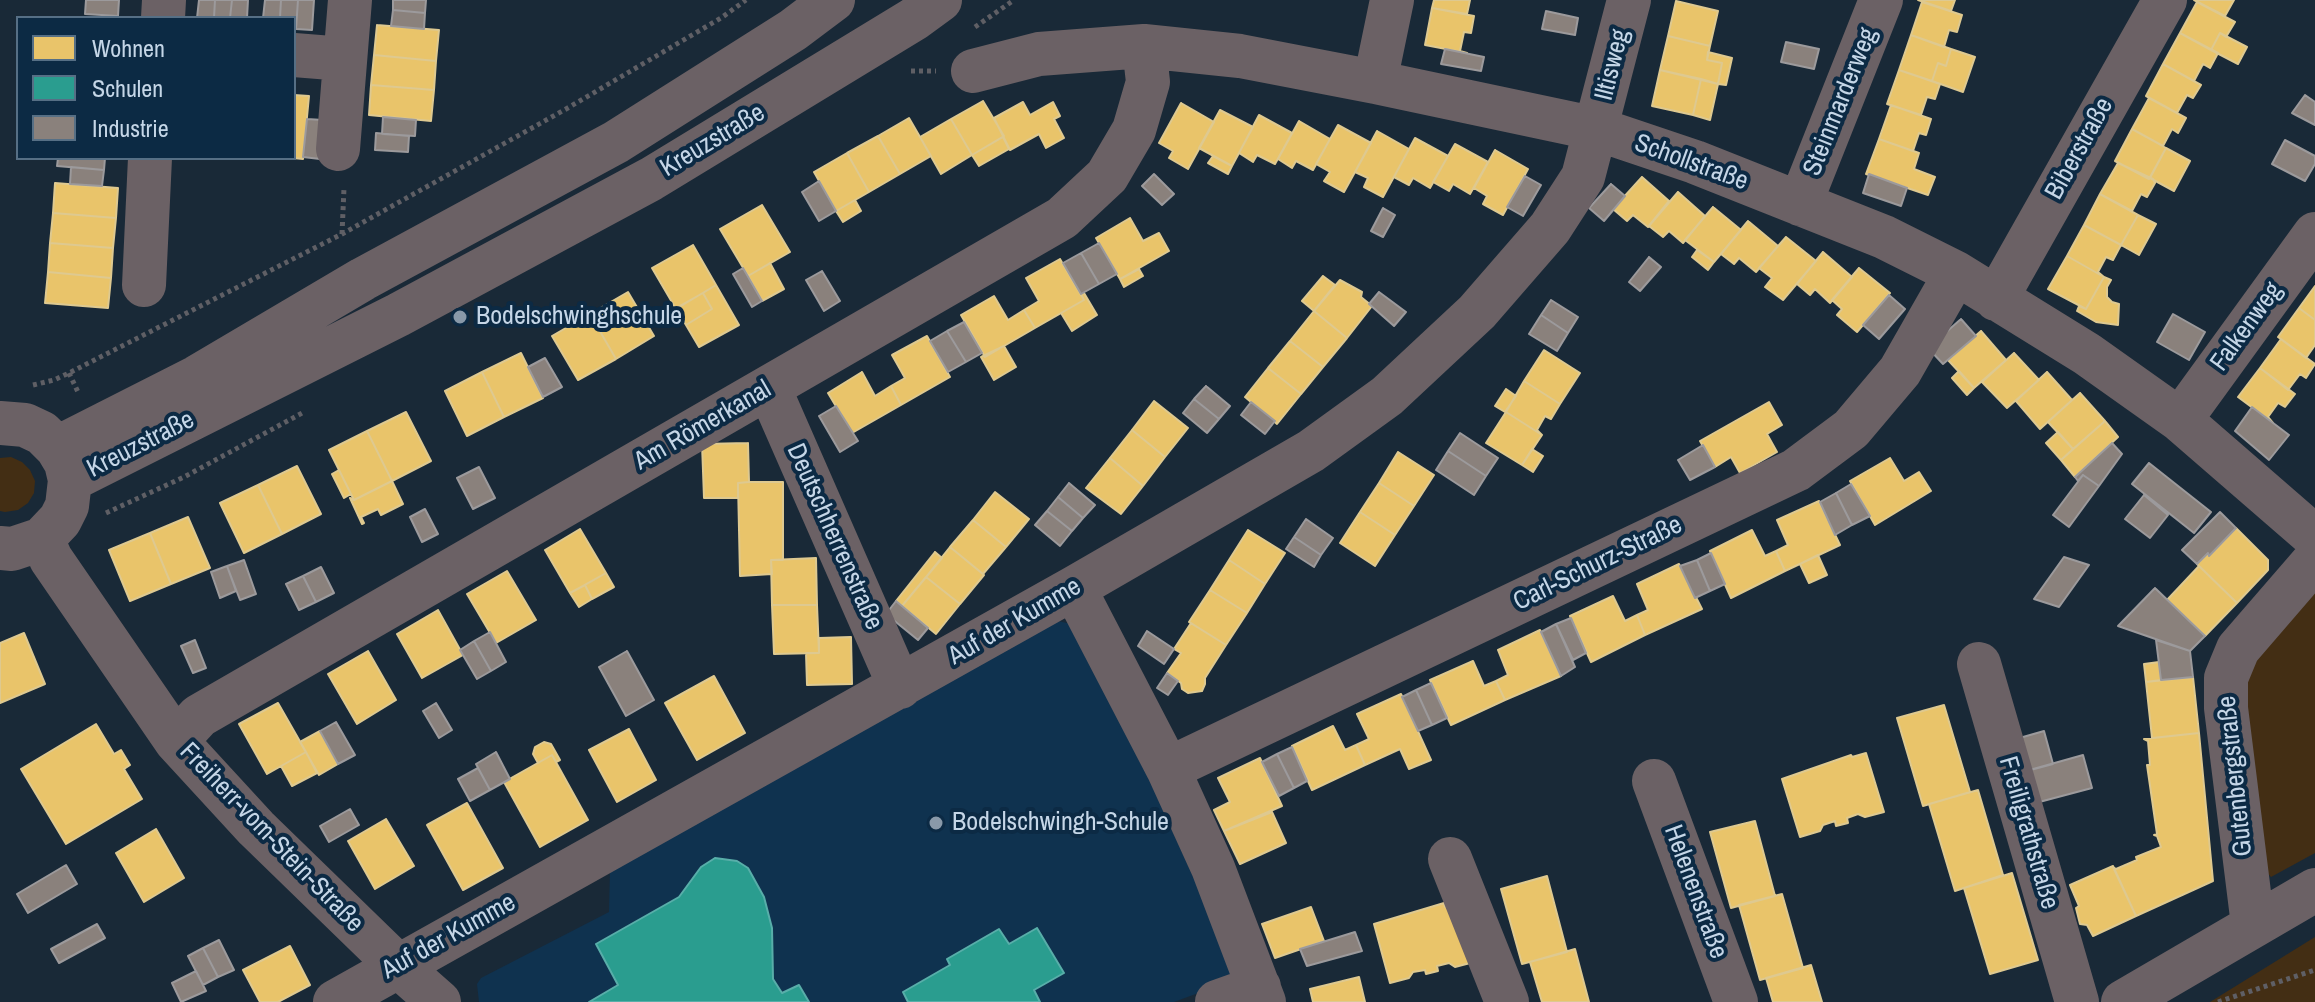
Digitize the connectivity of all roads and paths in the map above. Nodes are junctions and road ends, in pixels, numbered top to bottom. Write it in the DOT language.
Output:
graph roads {
  1 [pos="350,0"];
  2 [pos="746,0"];
  3 [pos="833,0"];
  4 [pos="940,0"];
  5 [pos="1392,0"];
  6 [pos="1629,0"];
  7 [pos="1881,0"];
  8 [pos="2165,0"];
  9 [pos="1144,46"];
  10 [pos="296,55"];
  11 [pos="344,59"];
  12 [pos="973,71"];
  13 [pos="1375,82"];
  14 [pos="1597,129"];
  15 [pos="338,149"];
  16 [pos="150,160"];
  17 [pos="1800,204"];
  18 [pos="2315,234"];
  19 [pos="1956,273"];
  20 [pos="144,285"];
  21 [pos="1996,299"];
  22 [pos="29,386"];
  23 [pos="769,388"];
  24 [pos="2180,420"];
  25 [pos="0,423"];
  26 [pos="64,464"];
  27 [pos="2315,537"];
  28 [pos="42,539"];
  29 [pos="0,548"];
  30 [pos="2315,560"];
  31 [pos="1074,588"];
  32 [pos="1979,664"];
  33 [pos="900,687"];
  34 [pos="176,741"];
  35 [pos="1168,769"];
  36 [pos="1654,781"];
  37 [pos="1450,859"];
  38 [pos="2315,890"];
  39 [pos="2253,925"];
  40 [pos="397,965"];
  41 [pos="2315,970"];
  42 [pos="1262,994"];
  43 [pos="335,1002"];
  44 [pos="439,1002"];
  45 [pos="1217,1002"];
  46 [pos="1507,1002"];
  47 [pos="1736,1002"];
  48 [pos="2077,1002"];
  49 [pos="2123,1002"];
  50 [pos="2218,1002"];
  1 -- 11 [label="street"];
  2 -- 22 [label="path"];
  3 -- 26 [label="street, Kreuzstraße"];
  4 -- 26 [label="street, Kreuzstraße"];
  5 -- 13 [label="street"];
  6 -- 14 [label="street, Iltisweg"];
  7 -- 17 [label="street, Steinmarderweg"];
  8 -- 21 [label="street, Biberstraße"];
  9 -- 12 [label="street, Schollstraße"];
  9 -- 13 [label="street, Schollstraße"];
  9 -- 23 [label="street, Am Römerkanal"];
  10 -- 11 [label="street"];
  11 -- 15 [label="street"];
  13 -- 14 [label="street, Schollstraße"];
  14 -- 17 [label="street, Schollstraße"];
  14 -- 31 [label="street, Auf der Kumme"];
  16 -- 20 [label="street"];
  17 -- 19 [label="street, Schollstraße"];
  18 -- 24 [label="street, Falkenweg"];
  19 -- 21 [label="street, Schollstraße"];
  19 -- 35 [label="street, Carl-Schurz-Straße"];
  21 -- 24 [label="street, Schollstraße"];
  23 -- 33 [label="street, Deutschherrenstraße"];
  23 -- 34 [label="street, Am Römerkanal"];
  24 -- 27 [label="street, Schollstraße"];
  25 -- 26 [label="street"];
  26 -- 28 [label="street"];
  28 -- 29 [label="street"];
  28 -- 34 [label="street, Freiherr-vom-Stein-Straße"];
  30 -- 39 [label="street, Gutenbergstraße"];
  31 -- 33 [label="street, Auf der Kumme"];
  31 -- 35 [label="street"];
  32 -- 48 [label="street, Freiligrathstraße"];
  33 -- 40 [label="street, Auf der Kumme"];
  34 -- 40 [label="street, Freiherr-vom-Stein-Straße"];
  35 -- 42 [label="street"];
  36 -- 47 [label="street, Helenenstraße"];
  37 -- 46 [label="street"];
  38 -- 39 [label="street"];
  39 -- 49 [label="street"];
  40 -- 43 [label="street, Auf der Kumme"];
  40 -- 44 [label="street, Freiherr-vom-Stein-Straße"];
  41 -- 50 [label="path"];
  42 -- 45 [label="street"];
}
